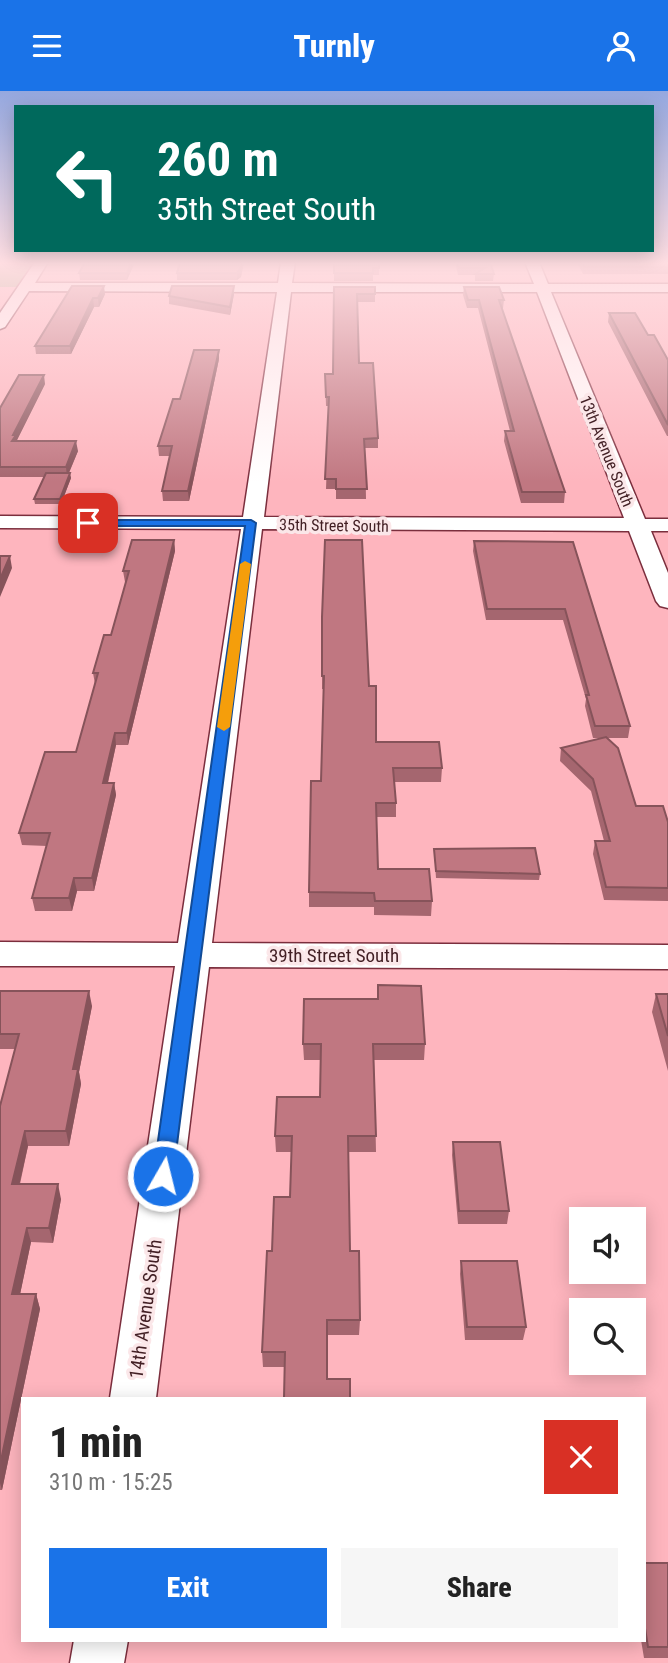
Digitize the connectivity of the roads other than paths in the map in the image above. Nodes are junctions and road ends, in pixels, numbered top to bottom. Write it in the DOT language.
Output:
graph roads {
  1 [pos="278,335"];
  2 [pos="561,335"];
  3 [pos="0,522"];
  4 [pos="251,523"];
  5 [pos="636,525"];
  6 [pos="668,526"];
  7 [pos="668,601"];
  8 [pos="0,954"];
  9 [pos="193,955"];
  10 [pos="668,957"];
  11 [pos="133,1397"];
  12 [pos="101,1642"];
  13 [pos="97,1663"];
  1 -- 4 [label="street, 14th Avenue South"];
  2 -- 5 [label="street, 13th Avenue South"];
  3 -- 4 [label="street, 35th Street South"];
  4 -- 5 [label="street, 35th Street South"];
  4 -- 9 [label="street, 14th Avenue South"];
  5 -- 6 [label="street, 35th Street South"];
  5 -- 7 [label="street, 13th Avenue South"];
  8 -- 9 [label="street, 39th Street South"];
  9 -- 10 [label="street, 39th Street South"];
  9 -- 11 [label="street, 14th Avenue South"];
  12 -- 13 [label="street"];
}
